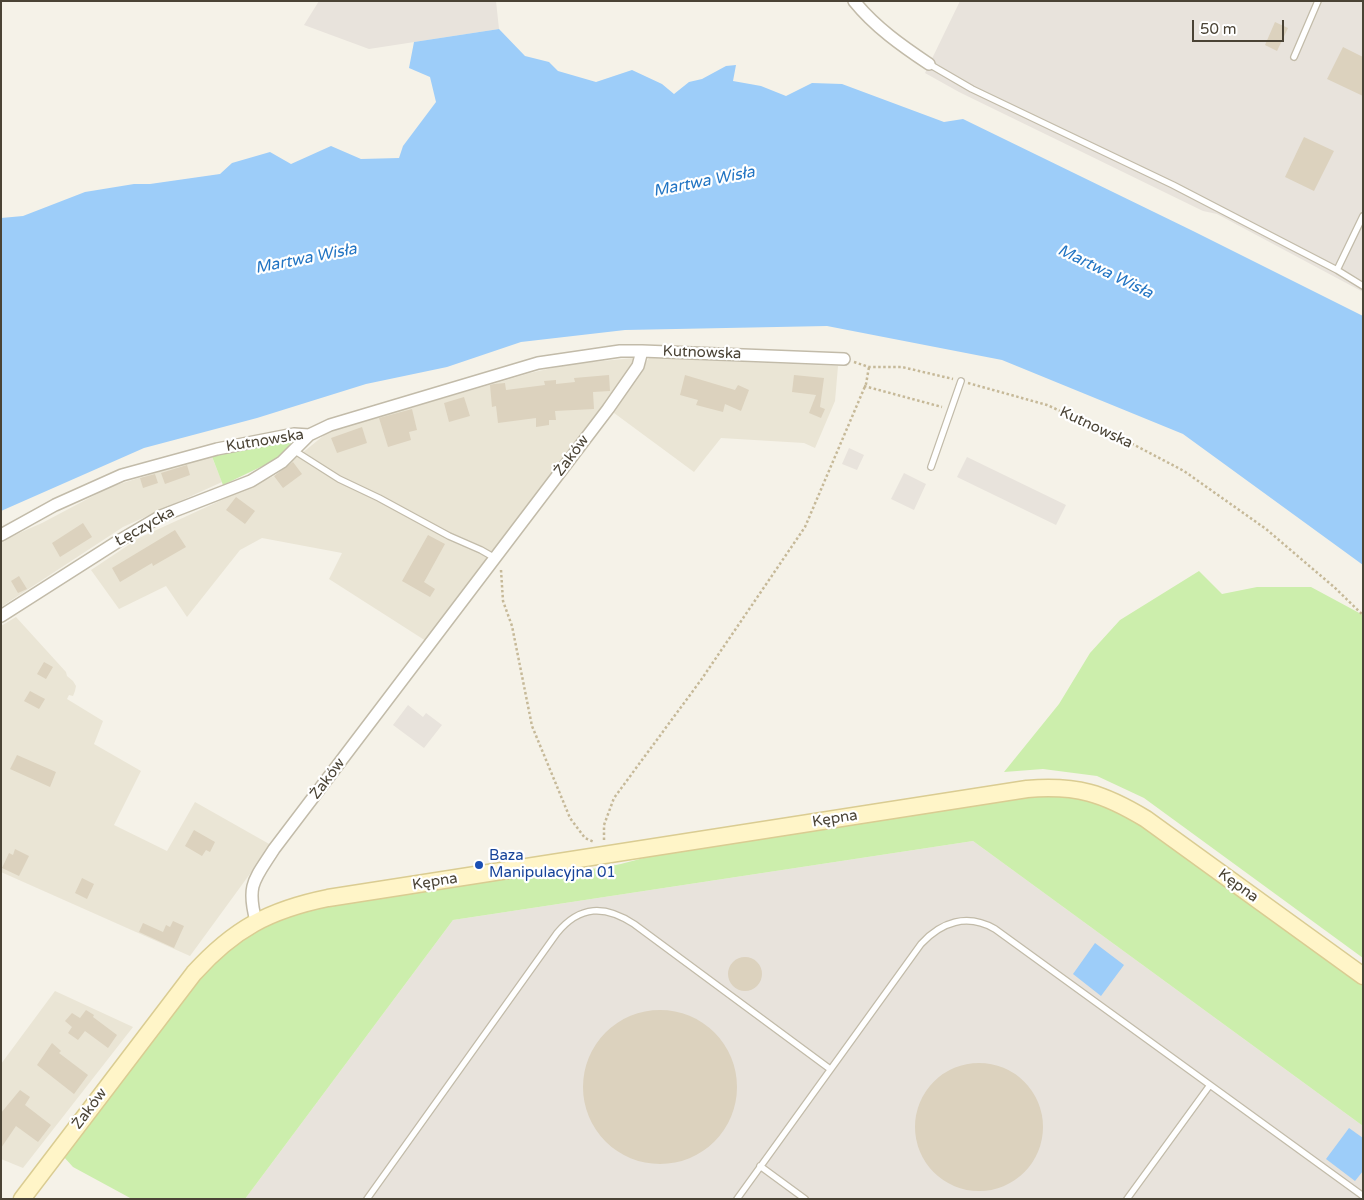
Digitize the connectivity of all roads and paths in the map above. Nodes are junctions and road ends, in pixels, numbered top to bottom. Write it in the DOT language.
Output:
graph roads {
  1 [pos="854,1"];
  2 [pos="1318,1"];
  3 [pos="1294,57"];
  4 [pos="929,64"];
  5 [pos="1363,216"];
  6 [pos="1337,270"];
  7 [pos="1363,286"];
  8 [pos="642,351"];
  9 [pos="844,359"];
  10 [pos="869,367"];
  11 [pos="961,381"];
  12 [pos="864,386"];
  13 [pos="951,409"];
  14 [pos="309,435"];
  15 [pos="295,450"];
  16 [pos="931,468"];
  17 [pos="1,536"];
  18 [pos="495,558"];
  19 [pos="1363,615"];
  20 [pos="1,616"];
  21 [pos="605,851"];
  22 [pos="256,921"];
  23 [pos="1363,976"];
  24 [pos="830,1069"];
  25 [pos="1210,1085"];
  26 [pos="760,1166"];
  27 [pos="1363,1196"];
  28 [pos="22,1199"];
  29 [pos="367,1199"];
  30 [pos="737,1199"];
  31 [pos="804,1199"];
  32 [pos="1127,1199"];
  1 -- 4 [label="street"];
  2 -- 3 [label="lane"];
  4 -- 6 [label="lane"];
  5 -- 6 [label="lane"];
  6 -- 7 [label="lane"];
  8 -- 9 [label="street, Kutnowska"];
  8 -- 14 [label="street, Kutnowska"];
  8 -- 18 [label="street, Żaków"];
  9 -- 10 [label="path, Kutnowska"];
  10 -- 11 [label="path, Kutnowska"];
  10 -- 12 [label="path"];
  11 -- 13 [label="lane"];
  11 -- 19 [label="path, Kutnowska"];
  12 -- 13 [label="path"];
  12 -- 21 [label="path"];
  13 -- 16 [label="lane"];
  14 -- 15 [label="street, Łęczycka"];
  14 -- 17 [label="street, Kutnowska"];
  15 -- 18 [label="lane"];
  15 -- 20 [label="street, Łęczycka"];
  18 -- 21 [label="path"];
  18 -- 22 [label="street, Żaków"];
  21 -- 22 [label="street, Kępna"];
  21 -- 23 [label="street, Kępna"];
  22 -- 28 [label="street, Żaków"];
  24 -- 25 [label="lane"];
  24 -- 26 [label="lane"];
  24 -- 29 [label="lane"];
  25 -- 27 [label="lane"];
  25 -- 32 [label="lane"];
  26 -- 30 [label="lane"];
  26 -- 31 [label="lane"];
}
